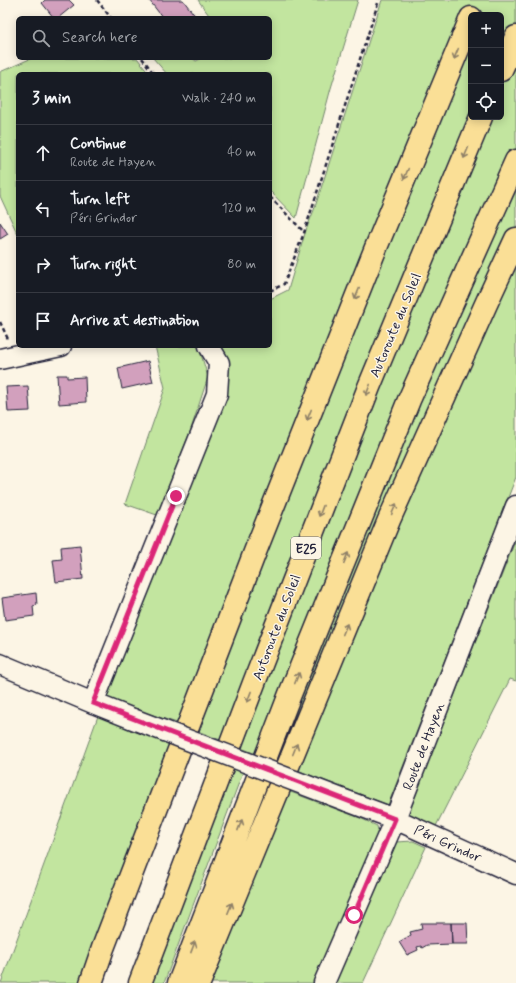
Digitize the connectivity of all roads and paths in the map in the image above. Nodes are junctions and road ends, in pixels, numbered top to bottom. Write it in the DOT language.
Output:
graph roads {
  1 [pos="97,0"];
  2 [pos="379,0"];
  3 [pos="478,0"];
  4 [pos="473,12"];
  5 [pos="109,16"];
  6 [pos="468,25"];
  7 [pos="516,37"];
  8 [pos="144,60"];
  9 [pos="504,63"];
  10 [pos="152,72"];
  11 [pos="480,120"];
  12 [pos="516,161"];
  13 [pos="272,198"];
  14 [pos="304,233"];
  15 [pos="516,239"];
  16 [pos="272,290"];
  17 [pos="52,348"];
  18 [pos="210,348"];
  19 [pos="0,359"];
  20 [pos="516,506"];
  21 [pos="0,664"];
  22 [pos="93,703"];
  23 [pos="395,819"];
  24 [pos="516,874"];
  25 [pos="91,983"];
  26 [pos="140,983"];
  27 [pos="179,983"];
  28 [pos="199,983"];
  29 [pos="324,983"];
  1 -- 5 [label="path"];
  2 -- 14 [label="path"];
  3 -- 4 [label="highway"];
  6 -- 25 [label="highway, one-way"];
  7 -- 9 [label="highway"];
  8 -- 10 [label="path"];
  11 -- 26 [label="highway, Autoroute du Soleil / E25, one-way"];
  27 -- 12 [label="highway, one-way"];
  13 -- 14 [label="path"];
  14 -- 16 [label="path"];
  28 -- 15 [label="highway, one-way"];
  17 -- 19 [label="street"];
  18 -- 22 [label="street"];
  20 -- 23 [label="street, Route de Hayen"];
  21 -- 22 [label="street, Péri Grindor"];
  22 -- 23 [label="street, Péri Grindor, bridge"];
  23 -- 24 [label="street, Péri Grindor"];
  23 -- 29 [label="street, Route de Hayen"];
}
